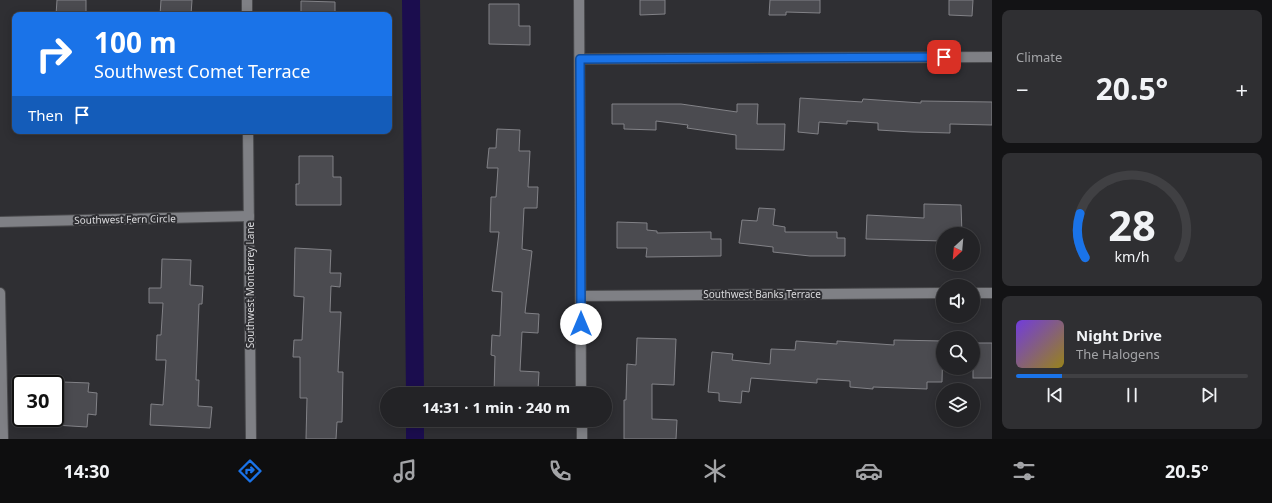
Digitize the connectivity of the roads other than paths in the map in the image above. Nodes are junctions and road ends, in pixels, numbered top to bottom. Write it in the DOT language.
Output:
graph roads {
  1 [pos="247,0"];
  2 [pos="579,0"];
  3 [pos="247,12"];
  4 [pos="992,57"];
  5 [pos="580,59"];
  6 [pos="248,134"];
  7 [pos="249,216"];
  8 [pos="0,222"];
  9 [pos="0,293"];
  10 [pos="936,293"];
  11 [pos="980,293"];
  12 [pos="992,293"];
  13 [pos="581,296"];
  14 [pos="582,387"];
  15 [pos="582,427"];
  16 [pos="3,439"];
  17 [pos="251,439"];
  18 [pos="582,439"];
  1 -- 3 [label="street"];
  2 -- 5 [label="street"];
  4 -- 5 [label="street"];
  5 -- 13 [label="street"];
  6 -- 7 [label="street, Southwest Monterrey Lane"];
  7 -- 8 [label="street, Southwest Fern Circle"];
  7 -- 17 [label="street, Southwest Monterrey Lane"];
  9 -- 16 [label="street"];
  10 -- 13 [label="street, Southwest Banks Terrace"];
  11 -- 12 [label="street"];
  13 -- 14 [label="street"];
  15 -- 18 [label="street"];
}
